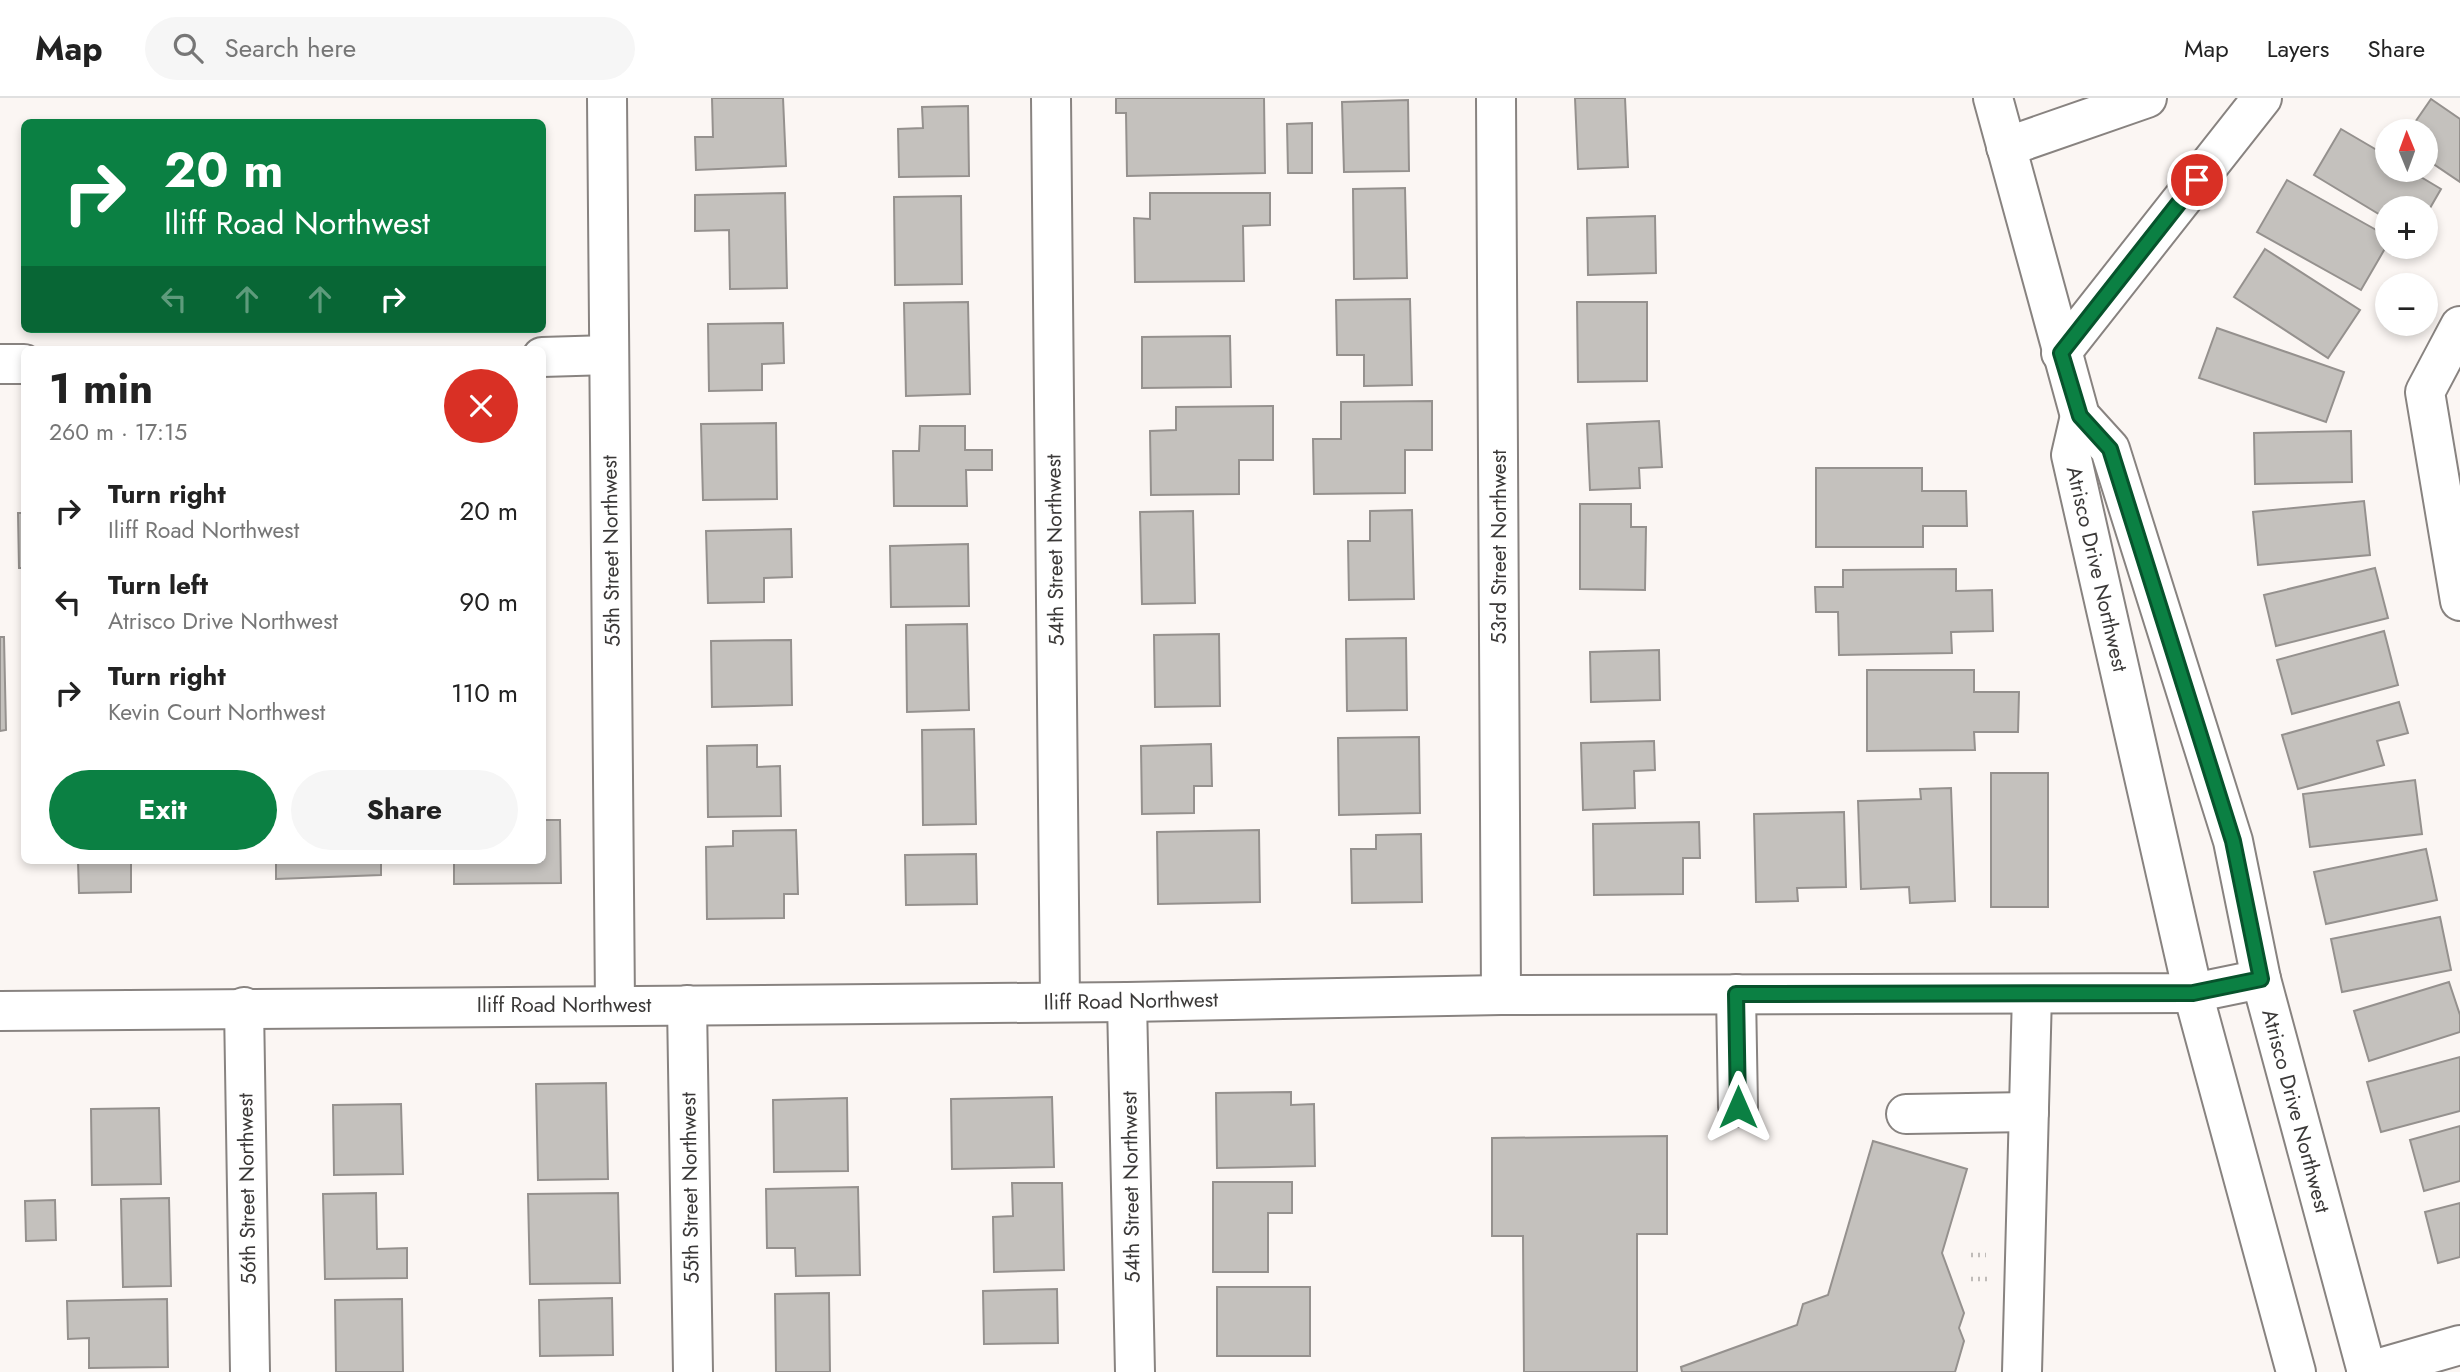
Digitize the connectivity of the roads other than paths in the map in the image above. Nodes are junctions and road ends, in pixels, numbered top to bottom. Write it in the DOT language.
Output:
graph roads {
  1 [pos="607,98"];
  2 [pos="1051,98"];
  3 [pos="1496,98"];
  4 [pos="1993,98"];
  5 [pos="2147,98"];
  6 [pos="2262,98"];
  7 [pos="2006,147"];
  8 [pos="2460,326"];
  9 [pos="2061,353"];
  10 [pos="609,355"];
  11 [pos="546,357"];
  12 [pos="0,364"];
  13 [pos="21,364"];
  14 [pos="2080,416"];
  15 [pos="2460,601"];
  16 [pos="2261,979"];
  17 [pos="2193,993"];
  18 [pos="1736,994"];
  19 [pos="2032,994"];
  20 [pos="1502,995"];
  21 [pos="1060,1002"];
  22 [pos="1127,1002"];
  23 [pos="615,1004"];
  24 [pos="687,1005"];
  25 [pos="244,1007"];
  26 [pos="0,1011"];
  27 [pos="1738,1107"];
  28 [pos="2029,1112"];
  29 [pos="1906,1114"];
  30 [pos="2460,1345"];
  31 [pos="250,1372"];
  32 [pos="693,1372"];
  33 [pos="1135,1372"];
  34 [pos="2022,1372"];
  35 [pos="2296,1372"];
  36 [pos="2367,1372"];
  1 -- 10 [label="street, 55th Street Northwest"];
  2 -- 21 [label="street, 54th Street Northwest"];
  3 -- 20 [label="street, 53rd Street Northwest"];
  4 -- 7 [label="street, Atrisco Drive Northwest"];
  5 -- 7 [label="street"];
  6 -- 9 [label="street"];
  7 -- 9 [label="street, Atrisco Drive Northwest"];
  8 -- 15 [label="street"];
  9 -- 14 [label="street, Atrisco Drive Northwest"];
  10 -- 11 [label="street"];
  10 -- 23 [label="street, 55th Street Northwest"];
  12 -- 13 [label="street"];
  14 -- 16 [label="street, Atrisco Drive Northwest"];
  14 -- 17 [label="street, Atrisco Drive Northwest"];
  16 -- 17 [label="street, Iliff Road Northwest"];
  16 -- 36 [label="street, Atrisco Drive Northwest"];
  17 -- 19 [label="street, Iliff Road Northwest"];
  17 -- 35 [label="street, Atrisco Drive Northwest"];
  18 -- 19 [label="street, Iliff Road Northwest"];
  18 -- 20 [label="street, Iliff Road Northwest"];
  18 -- 27 [label="street"];
  19 -- 28 [label="street"];
  20 -- 22 [label="street, Iliff Road Northwest"];
  21 -- 22 [label="street, Iliff Road Northwest"];
  21 -- 24 [label="street, Iliff Road Northwest"];
  22 -- 33 [label="street, 54th Street Northwest"];
  23 -- 24 [label="street, Iliff Road Northwest"];
  23 -- 25 [label="street, Iliff Road Northwest"];
  24 -- 32 [label="street, 55th Street Northwest"];
  25 -- 26 [label="street, Iliff Road Northwest"];
  25 -- 31 [label="street, 56th Street Northwest"];
  28 -- 29 [label="street"];
  28 -- 34 [label="street"];
  30 -- 36 [label="street"];
}
